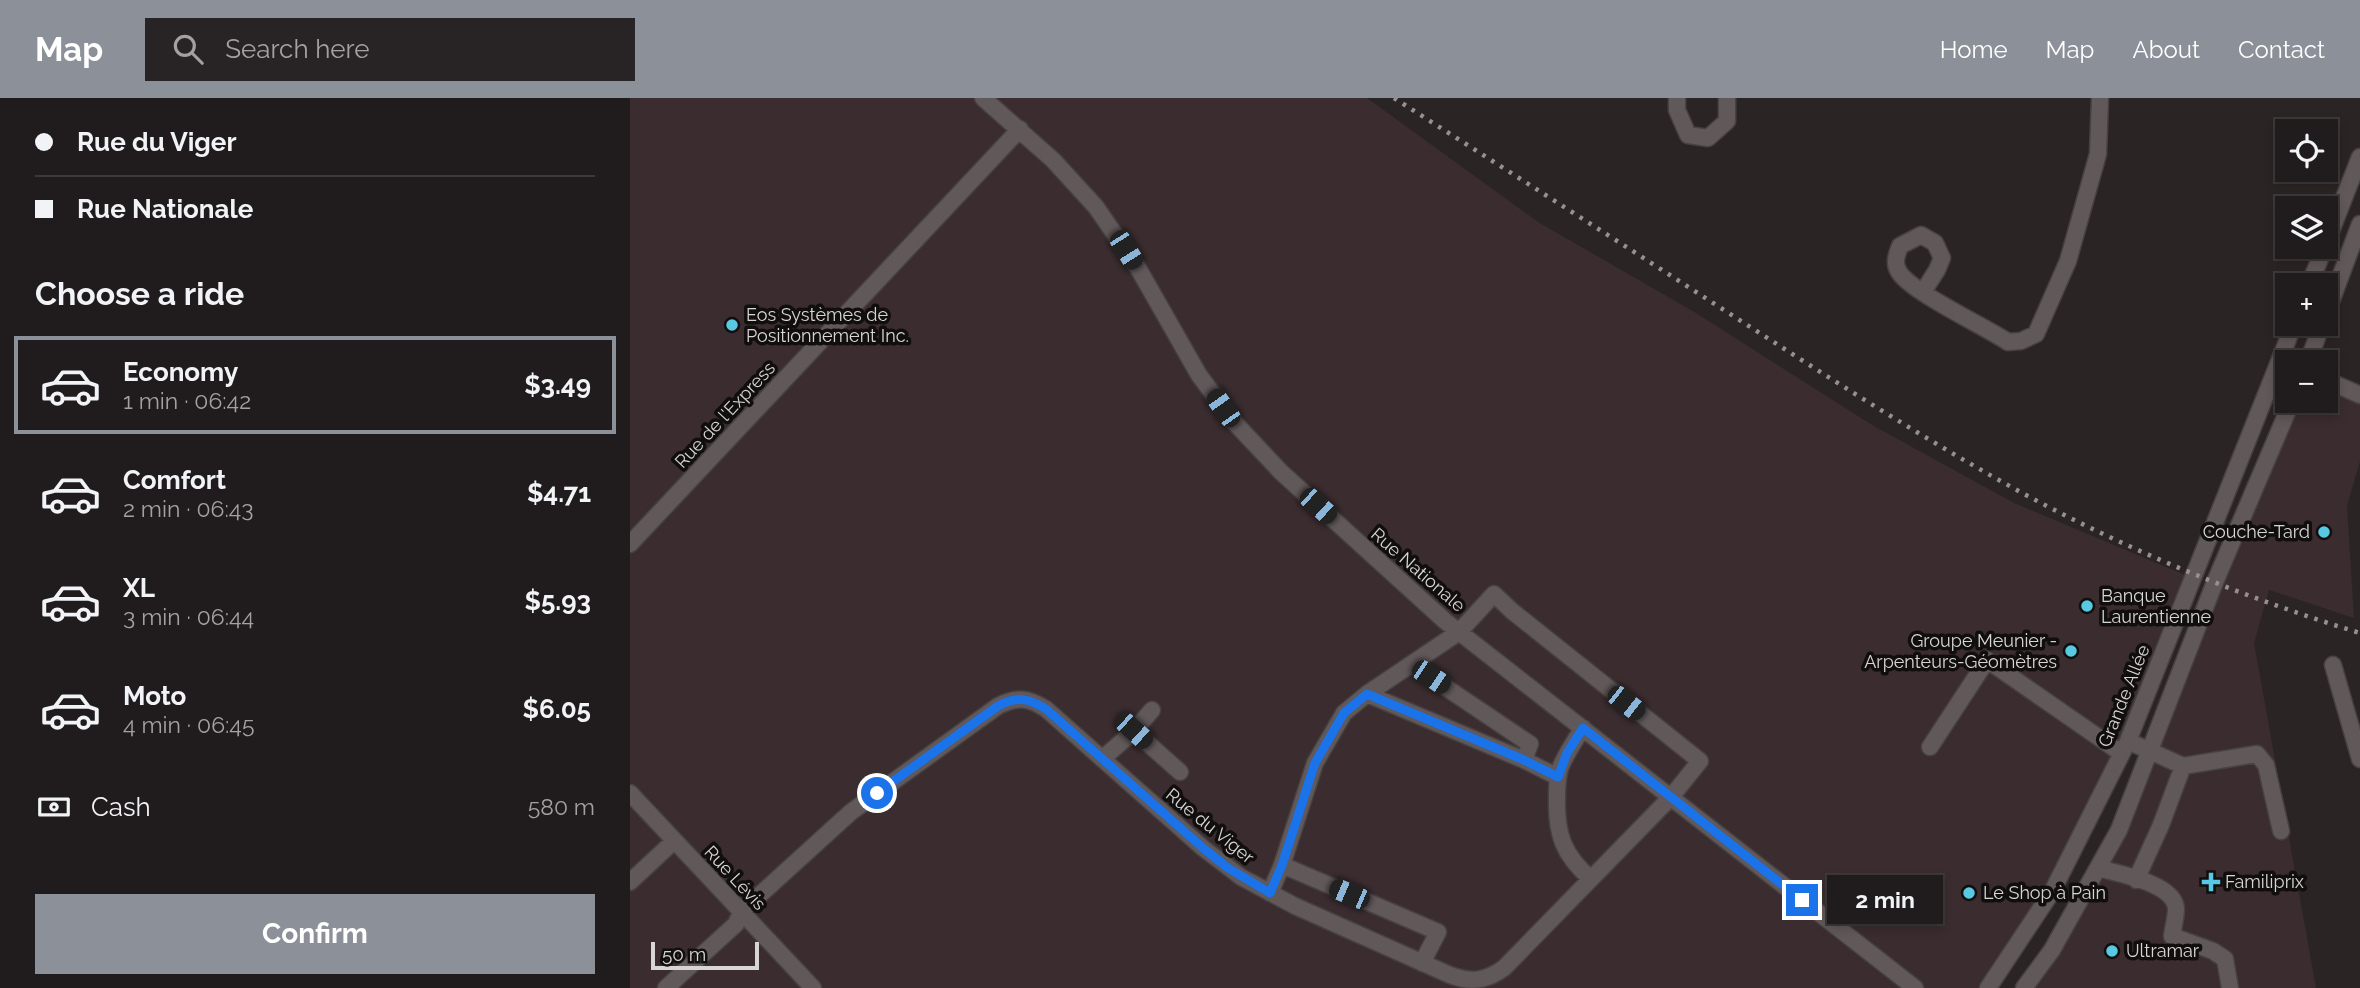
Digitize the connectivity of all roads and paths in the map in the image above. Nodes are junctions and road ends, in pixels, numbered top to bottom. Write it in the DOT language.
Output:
graph roads {
  1 [pos="982,98"];
  2 [pos="1677,98"];
  3 [pos="1727,98"];
  4 [pos="2100,98"];
  5 [pos="1020,129"];
  6 [pos="2360,157"];
  7 [pos="2338,212"];
  8 [pos="2360,224"];
  9 [pos="2338,283"];
  10 [pos="1923,292"];
  11 [pos="2275,382"];
  12 [pos="2338,385"];
  13 [pos="2360,395"];
  14 [pos="2287,413"];
  15 [pos="630,544"];
  16 [pos="1459,632"];
  17 [pos="1411,664"];
  18 [pos="2333,665"];
  19 [pos="1367,694"];
  20 [pos="1152,710"];
  21 [pos="1583,728"];
  22 [pos="1134,731"];
  23 [pos="1930,747"];
  24 [pos="2124,747"];
  25 [pos="2151,751"];
  26 [pos="1102,759"];
  27 [pos="2360,759"];
  28 [pos="1524,760"];
  29 [pos="2183,766"];
  30 [pos="1180,772"];
  31 [pos="1558,777"];
  32 [pos="630,793"];
  33 [pos="1671,797"];
  34 [pos="2281,831"];
  35 [pos="674,841"];
  36 [pos="2066,864"];
  37 [pos="1282,865"];
  38 [pos="2095,874"];
  39 [pos="1591,879"];
  40 [pos="2136,880"];
  41 [pos="630,882"];
  42 [pos="1270,893"];
  43 [pos="741,912"];
  44 [pos="1422,962"];
  45 [pos="666,988"];
  46 [pos="813,988"];
  47 [pos="1915,988"];
  48 [pos="1988,988"];
  49 [pos="2024,988"];
  50 [pos="2230,988"];
  1 -- 5 [label="street, Rue Nationale"];
  2 -- 3 [label="street"];
  4 -- 10 [label="street"];
  5 -- 15 [label="street, Rue de l'Express"];
  5 -- 16 [label="street, Rue Nationale"];
  6 -- 7 [label="street"];
  8 -- 9 [label="street"];
  11 -- 24 [label="street, Grande Allée"];
  12 -- 13 [label="street"];
  14 -- 25 [label="street"];
  16 -- 17 [label="street"];
  16 -- 21 [label="street, Rue Nationale"];
  16 -- 33 [label="street, Rue du Viger"];
  17 -- 19 [label="street"];
  17 -- 28 [label="street"];
  18 -- 27 [label="street"];
  19 -- 28 [label="street"];
  19 -- 37 [label="street"];
  20 -- 22 [label="street"];
  21 -- 31 [label="street"];
  21 -- 33 [label="street, Rue Nationale"];
  22 -- 26 [label="street"];
  22 -- 30 [label="street"];
  23 -- 24 [label="street"];
  24 -- 25 [label="street"];
  24 -- 36 [label="street, Grande Allée"];
  25 -- 29 [label="street"];
  25 -- 38 [label="street"];
  26 -- 42 [label="street, Rue du Viger"];
  26 -- 43 [label="street, Rue du Viger"];
  28 -- 31 [label="street"];
  29 -- 34 [label="street"];
  29 -- 40 [label="street"];
  31 -- 39 [label="street"];
  32 -- 35 [label="street, Rue Lévis"];
  33 -- 39 [label="street, Rue du Viger"];
  33 -- 47 [label="street, Rue Nationale"];
  35 -- 41 [label="street"];
  35 -- 43 [label="street, Rue Lévis"];
  36 -- 38 [label="street"];
  36 -- 48 [label="street, Grande Allée"];
  37 -- 42 [label="street"];
  37 -- 44 [label="street"];
  38 -- 40 [label="street"];
  38 -- 49 [label="street"];
  39 -- 44 [label="street, Rue du Viger"];
  40 -- 50 [label="street"];
  42 -- 44 [label="street, Rue du Viger"];
  43 -- 45 [label="street, Rue du Viger"];
  43 -- 46 [label="street, Rue Lévis"];
}
